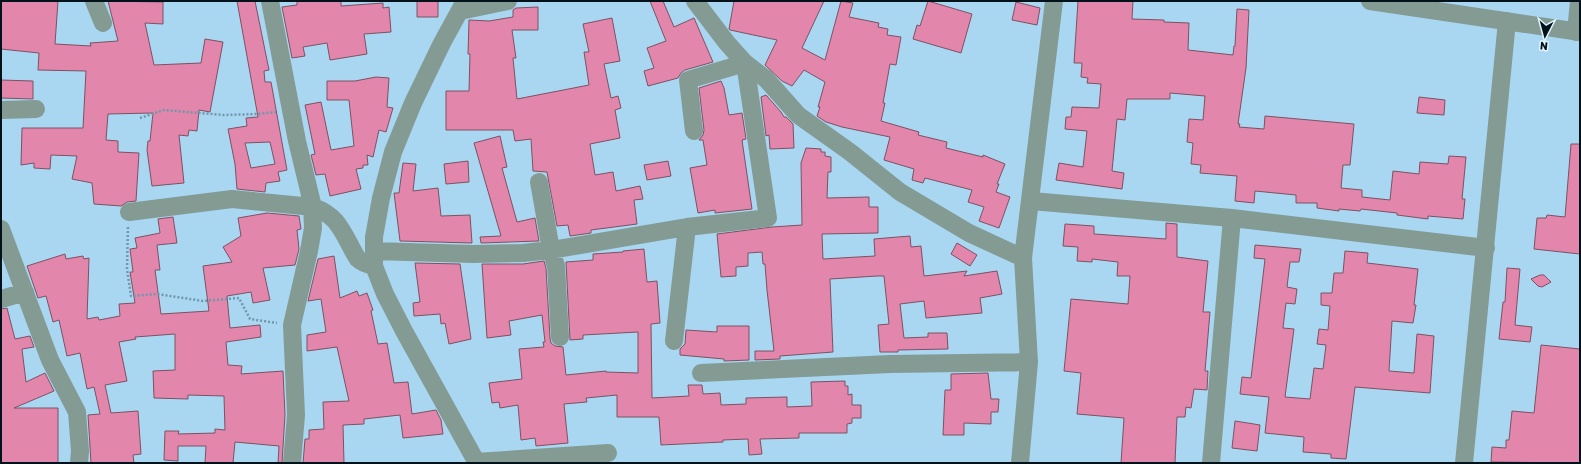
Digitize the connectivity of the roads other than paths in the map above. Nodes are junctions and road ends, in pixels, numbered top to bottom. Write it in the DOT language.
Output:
graph roads {
  1 [pos="94,1"];
  2 [pos="270,1"];
  3 [pos="508,1"];
  4 [pos="695,1"];
  5 [pos="1054,1"];
  6 [pos="1370,1"];
  7 [pos="1579,1"];
  8 [pos="462,6"];
  9 [pos="1508,20"];
  10 [pos="103,23"];
  11 [pos="1578,32"];
  12 [pos="745,63"];
  13 [pos="36,109"];
  14 [pos="1,110"];
  15 [pos="694,131"];
  16 [pos="539,182"];
  17 [pos="1031,201"];
  18 [pos="312,207"];
  19 [pos="129,212"];
  20 [pos="1232,218"];
  21 [pos="687,227"];
  22 [pos="1,229"];
  23 [pos="1486,248"];
  24 [pos="551,250"];
  25 [pos="374,258"];
  26 [pos="1023,258"];
  27 [pos="25,292"];
  28 [pos="1,299"];
  29 [pos="560,337"];
  30 [pos="674,341"];
  31 [pos="1029,362"];
  32 [pos="701,373"];
  33 [pos="608,453"];
  34 [pos="477,462"];
  35 [pos="79,463"];
  36 [pos="292,463"];
  37 [pos="1020,463"];
  38 [pos="1211,463"];
  39 [pos="1464,463"];
  1 -- 10 [label="street"];
  2 -- 18 [label="street"];
  3 -- 8 [label="street"];
  4 -- 12 [label="street"];
  5 -- 17 [label="street"];
  6 -- 9 [label="street"];
  7 -- 11 [label="street"];
  8 -- 25 [label="street"];
  9 -- 11 [label="street"];
  9 -- 23 [label="street"];
  12 -- 15 [label="street"];
  12 -- 21 [label="street"];
  12 -- 26 [label="street"];
  13 -- 14 [label="street"];
  16 -- 24 [label="street"];
  17 -- 20 [label="street"];
  17 -- 26 [label="street"];
  18 -- 19 [label="street"];
  18 -- 25 [label="street"];
  18 -- 36 [label="street"];
  20 -- 23 [label="street"];
  20 -- 38 [label="street"];
  21 -- 24 [label="street"];
  21 -- 30 [label="street"];
  22 -- 27 [label="street"];
  23 -- 39 [label="street"];
  24 -- 25 [label="street"];
  24 -- 29 [label="street"];
  25 -- 34 [label="street"];
  26 -- 31 [label="street"];
  27 -- 28 [label="street"];
  27 -- 35 [label="street"];
  31 -- 32 [label="street"];
  31 -- 37 [label="street"];
  33 -- 34 [label="street"];
}
